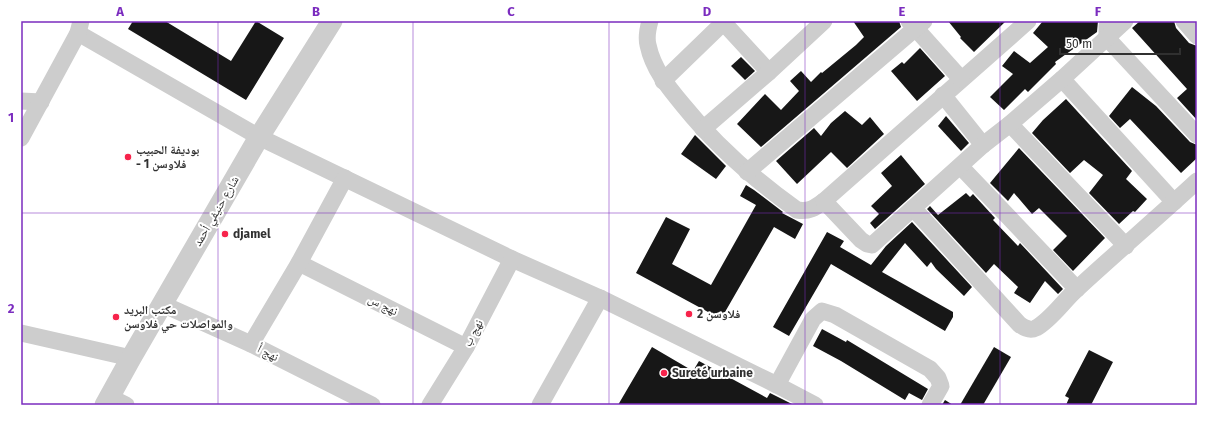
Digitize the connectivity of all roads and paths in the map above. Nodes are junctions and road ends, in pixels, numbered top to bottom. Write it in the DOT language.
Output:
graph roads {
  1 [pos="332,21"];
  2 [pos="650,21"];
  3 [pos="824,21"];
  4 [pos="1028,21"];
  5 [pos="1125,21"];
  6 [pos="1184,21"];
  7 [pos="724,22"];
  8 [pos="916,24"];
  9 [pos="80,27"];
  10 [pos="1107,29"];
  11 [pos="1197,36"];
  12 [pos="769,72"];
  13 [pos="961,79"];
  14 [pos="1062,79"];
  15 [pos="663,81"];
  16 [pos="943,95"];
  17 [pos="21,101"];
  18 [pos="41,102"];
  19 [pos="1010,124"];
  20 [pos="703,130"];
  21 [pos="1197,135"];
  22 [pos="259,137"];
  23 [pos="21,138"];
  24 [pos="983,145"];
  25 [pos="961,167"];
  26 [pos="747,172"];
  27 [pos="345,178"];
  28 [pos="1197,181"];
  29 [pos="824,201"];
  30 [pos="1174,202"];
  31 [pos="913,208"];
  32 [pos="1126,246"];
  33 [pos="512,259"];
  34 [pos="299,263"];
  35 [pos="1077,289"];
  36 [pos="600,298"];
  37 [pos="162,304"];
  38 [pos="21,333"];
  39 [pos="251,344"];
  40 [pos="466,347"];
  41 [pos="131,358"];
  42 [pos="777,385"];
  43 [pos="114,402"];
  44 [pos="372,405"];
  45 [pos="430,405"];
  46 [pos="540,405"];
  47 [pos="815,405"];
  48 [pos="930,405"];
  1 -- 22 [label="street, شارع حنيفي أحمد"];
  2 -- 15 [label="street"];
  3 -- 12 [label="street"];
  4 -- 13 [label="street"];
  5 -- 10 [label="street"];
  6 -- 11 [label="street"];
  7 -- 12 [label="street"];
  7 -- 15 [label="street"];
  8 -- 13 [label="street"];
  8 -- 26 [label="street"];
  9 -- 18 [label="street"];
  9 -- 22 [label="street"];
  10 -- 14 [label="street"];
  10 -- 21 [label="street"];
  12 -- 20 [label="street"];
  13 -- 16 [label="street"];
  14 -- 19 [label="street"];
  14 -- 30 [label="street"];
  15 -- 20 [label="street"];
  16 -- 24 [label="street"];
  16 -- 29 [label="street"];
  17 -- 18 [label="street"];
  18 -- 23 [label="street"];
  19 -- 24 [label="street"];
  19 -- 32 [label="street"];
  20 -- 26 [label="street"];
  22 -- 27 [label="street"];
  22 -- 37 [label="street, شارع حنيفي أحمد"];
  24 -- 25 [label="street"];
  25 -- 31 [label="street"];
  25 -- 35 [label="street"];
  26 -- 29 [label="street"];
  27 -- 33 [label="street"];
  27 -- 34 [label="street"];
  28 -- 30 [label="street"];
  29 -- 31 [label="street"];
  30 -- 32 [label="street"];
  31 -- 35 [label="street"];
  32 -- 35 [label="street"];
  33 -- 36 [label="street"];
  33 -- 40 [label="street, نهج ب"];
  34 -- 39 [label="street"];
  34 -- 40 [label="street, نهج س"];
  36 -- 42 [label="street"];
  36 -- 46 [label="street"];
  37 -- 39 [label="street, نهج أ"];
  37 -- 41 [label="street, شارع حنيفي أحمد"];
  38 -- 41 [label="street"];
  39 -- 44 [label="street, نهج أ"];
  40 -- 45 [label="street, نهج ب"];
  41 -- 43 [label="street, شارع حنيفي أحمد"];
  42 -- 47 [label="street"];
  42 -- 48 [label="street"];
}
